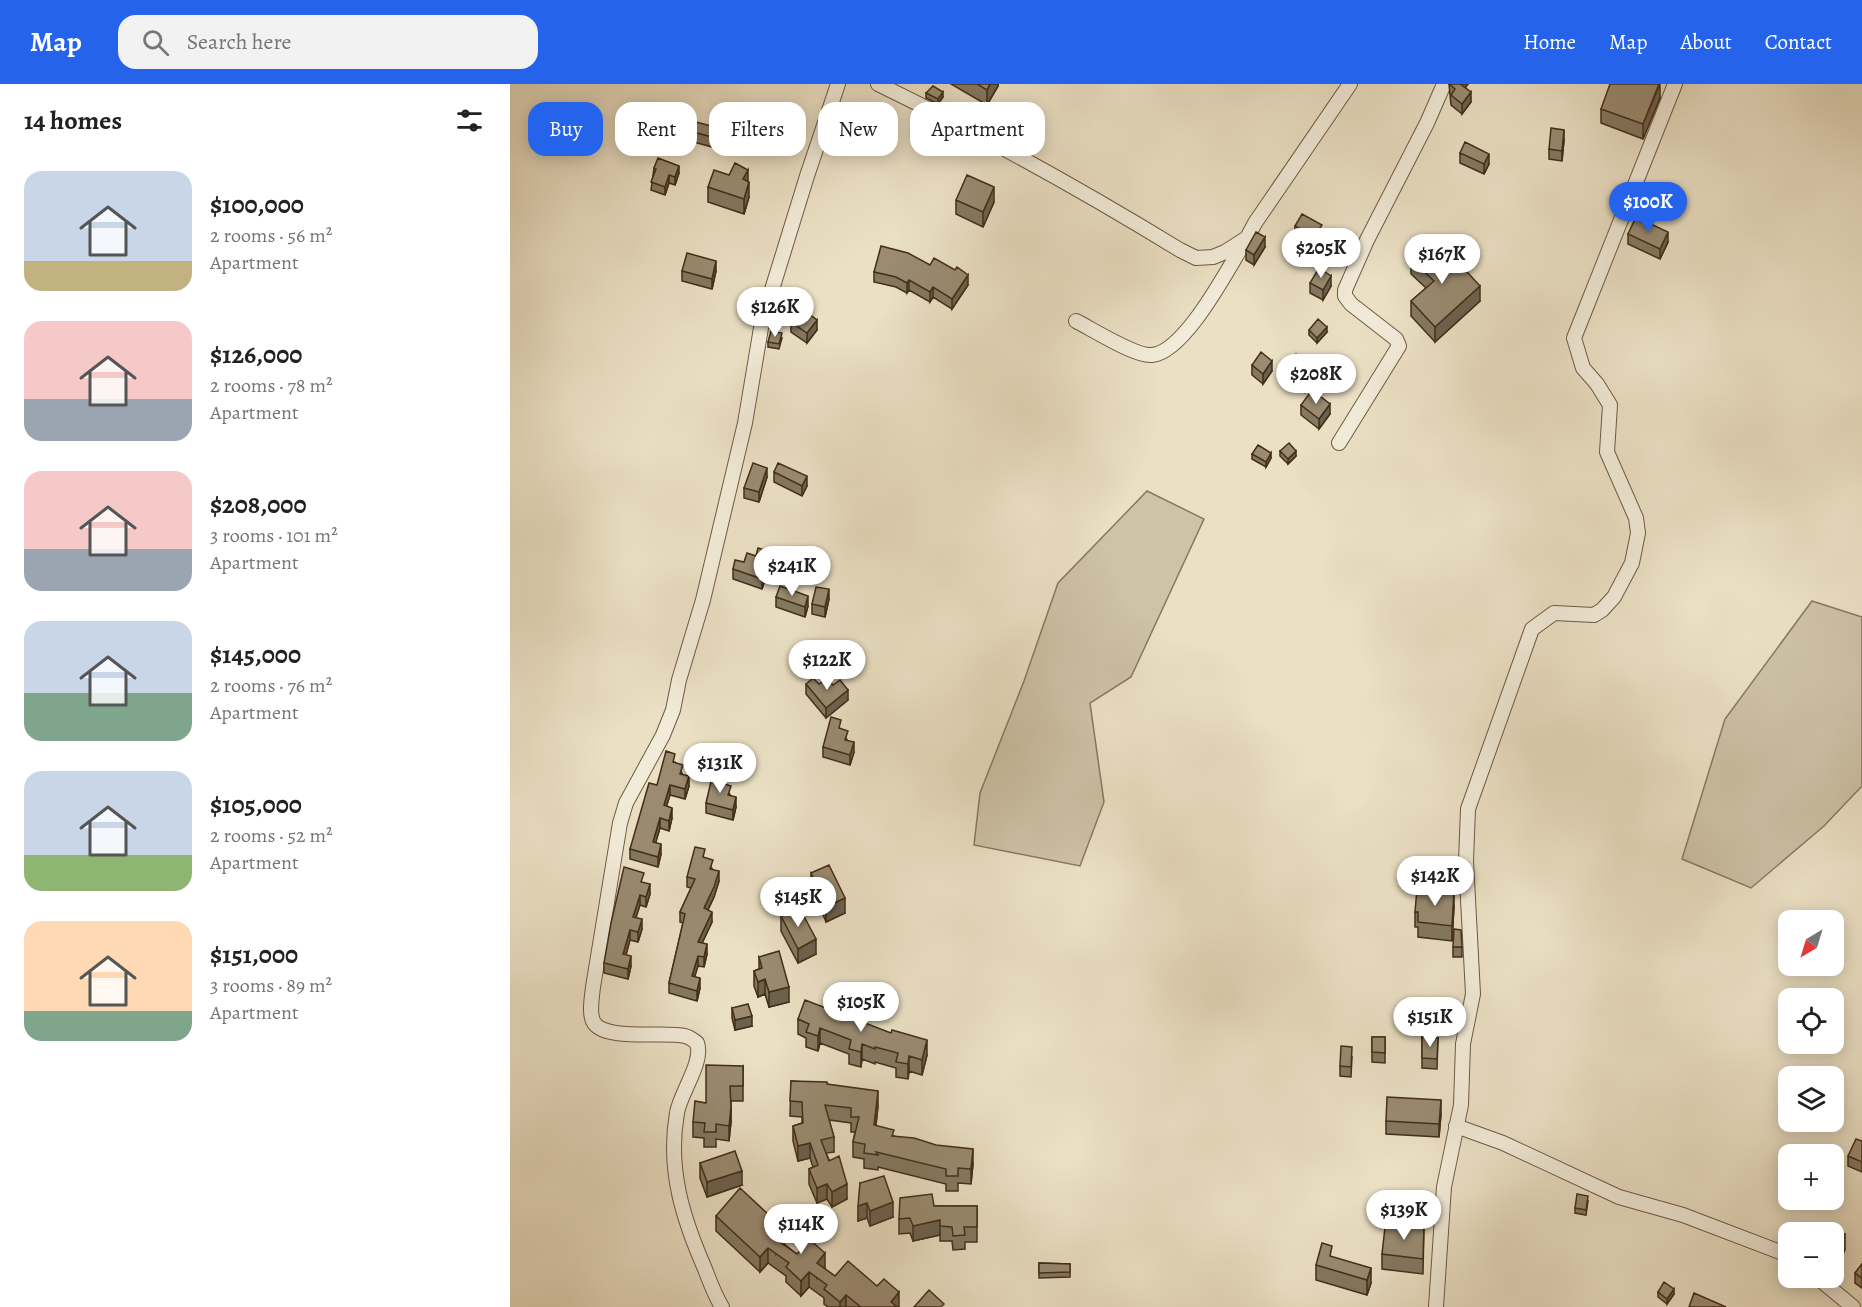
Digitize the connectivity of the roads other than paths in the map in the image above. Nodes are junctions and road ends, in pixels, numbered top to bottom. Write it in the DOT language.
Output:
graph roads {
  1 [pos="838,84"];
  2 [pos="878,84"];
  3 [pos="1350,84"];
  4 [pos="1444,84"];
  5 [pos="1676,84"];
  6 [pos="1247,238"];
  7 [pos="1076,321"];
  8 [pos="1339,443"];
  9 [pos="1456,1126"];
  10 [pos="1778,1251"];
  11 [pos="1830,1288"];
  12 [pos="722,1307"];
  13 [pos="1436,1307"];
  14 [pos="1853,1307"];
  1 -- 12 [label="street"];
  2 -- 6 [label="street"];
  3 -- 6 [label="street"];
  4 -- 8 [label="street"];
  5 -- 9 [label="street"];
  6 -- 7 [label="street"];
  9 -- 10 [label="street"];
  9 -- 13 [label="street"];
  11 -- 14 [label="street"];
}
